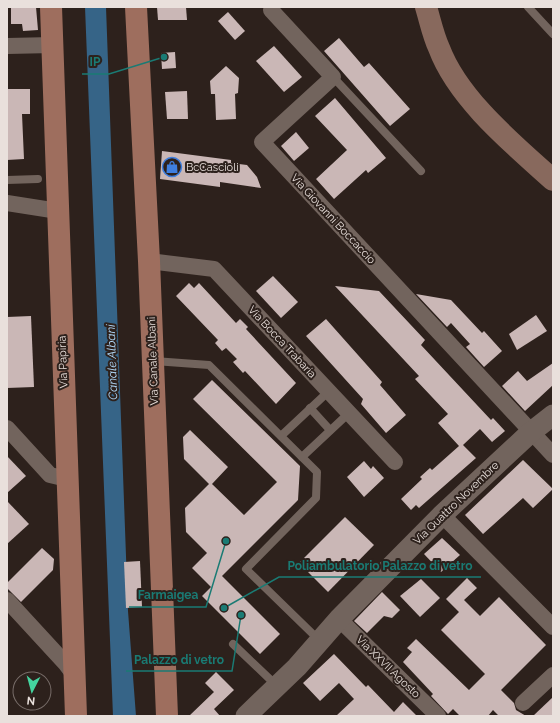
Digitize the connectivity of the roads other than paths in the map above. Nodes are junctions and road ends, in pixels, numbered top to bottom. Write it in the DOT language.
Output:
graph roads {
  1 [pos="51,7"];
  2 [pos="136,7"];
  3 [pos="426,7"];
  4 [pos="528,7"];
  5 [pos="271,10"];
  6 [pos="553,34"];
  7 [pos="52,45"];
  8 [pos="7,46"];
  9 [pos="333,77"];
  10 [pos="421,171"];
  11 [pos="38,179"];
  12 [pos="7,180"];
  13 [pos="553,180"];
  14 [pos="7,203"];
  15 [pos="58,211"];
  16 [pos="149,261"];
  17 [pos="153,361"];
  18 [pos="329,391"];
  19 [pos="310,408"];
  20 [pos="349,413"];
  21 [pos="553,415"];
  22 [pos="7,428"];
  23 [pos="330,430"];
  24 [pos="530,433"];
  25 [pos="280,436"];
  26 [pos="553,455"];
  27 [pos="302,457"];
  28 [pos="395,462"];
  29 [pos="67,479"];
  30 [pos="442,515"];
  31 [pos="7,600"];
  32 [pos="339,619"];
  33 [pos="553,627"];
  34 [pos="320,642"];
  35 [pos="233,644"];
  36 [pos="74,675"];
  37 [pos="553,675"];
  38 [pos="278,686"];
  39 [pos="523,703"];
  40 [pos="76,716"];
  41 [pos="167,716"];
  42 [pos="246,716"];
  43 [pos="438,716"];
  1 -- 7 [label="main road, Via Papiria"];
  2 -- 16 [label="main road, Via Canale Albani"];
  3 -- 13 [label="main road"];
  4 -- 6 [label="lane"];
  5 -- 9 [label="street"];
  7 -- 8 [label="street"];
  7 -- 15 [label="main road, Via Papiria"];
  9 -- 10 [label="lane"];
  9 -- 24 [label="street, Via Giovanni Boccaccio"];
  11 -- 12 [label="lane"];
  14 -- 15 [label="street"];
  15 -- 29 [label="main road, Via Papiria"];
  16 -- 17 [label="main road, Via Canale Albani"];
  16 -- 18 [label="street, Via Bocca Trabaria"];
  17 -- 25 [label="lane"];
  17 -- 41 [label="main road, Via Canale Albani"];
  18 -- 19 [label="lane"];
  18 -- 20 [label="street, Via Bocca Trabaria"];
  19 -- 23 [label="lane"];
  19 -- 25 [label="lane"];
  20 -- 23 [label="lane"];
  20 -- 28 [label="street, Via Bocca Trabaria"];
  21 -- 24 [label="street, Via Quattro Novembre"];
  22 -- 29 [label="street"];
  23 -- 27 [label="lane"];
  24 -- 26 [label="street"];
  24 -- 30 [label="street, Via Quattro Novembre"];
  25 -- 27 [label="lane"];
  27 -- 34 [label="lane"];
  29 -- 36 [label="main road, Via Papiria"];
  30 -- 32 [label="street, Via Quattro Novembre"];
  30 -- 33 [label="street"];
  31 -- 36 [label="street"];
  32 -- 34 [label="street, Via Quattro Novembre"];
  32 -- 43 [label="street, Via XXVII Agosto"];
  34 -- 38 [label="street, Via Quattro Novembre"];
  35 -- 38 [label="lane"];
  36 -- 40 [label="main road, Via Papiria"];
  37 -- 39 [label="street"];
  38 -- 42 [label="street, Via Quattro Novembre"];
}
